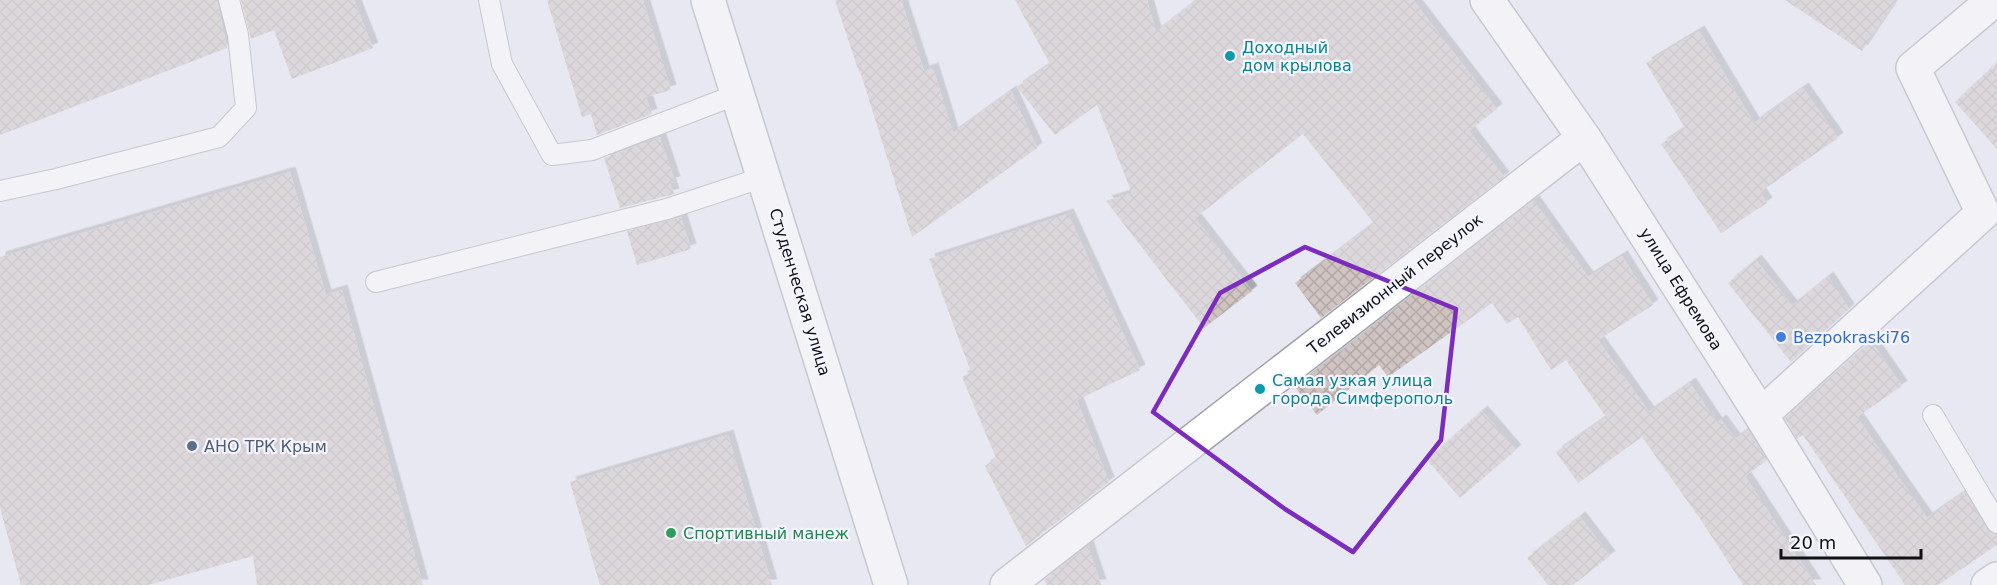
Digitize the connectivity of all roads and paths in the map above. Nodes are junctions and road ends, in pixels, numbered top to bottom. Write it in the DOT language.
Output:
graph roads {
  1 [pos="229,0"];
  2 [pos="489,0"];
  3 [pos="708,0"];
  4 [pos="1487,0"];
  5 [pos="1994,0"];
  6 [pos="738,94"];
  7 [pos="1584,138"];
  8 [pos="764,177"];
  9 [pos="0,191"];
  10 [pos="376,282"];
  11 [pos="1761,415"];
  12 [pos="1933,415"];
  13 [pos="1997,524"];
  14 [pos="1997,579"];
  15 [pos="891,585"];
  16 [pos="1007,585"];
  17 [pos="1865,585"];
  18 [pos="1988,585"];
  1 -- 9 [label="lane"];
  2 -- 6 [label="lane"];
  3 -- 6 [label="street, Студенческая улица"];
  4 -- 7 [label="street, улица Ефремова"];
  5 -- 11 [label="street"];
  6 -- 8 [label="street, Студенческая улица"];
  7 -- 11 [label="street, улица Ефремова"];
  7 -- 16 [label="street, Телевизионный переулок"];
  8 -- 10 [label="lane"];
  8 -- 15 [label="street, Студенческая улица"];
  11 -- 17 [label="street, улица Ефремова"];
  12 -- 13 [label="lane"];
  14 -- 18 [label="street"];
}
